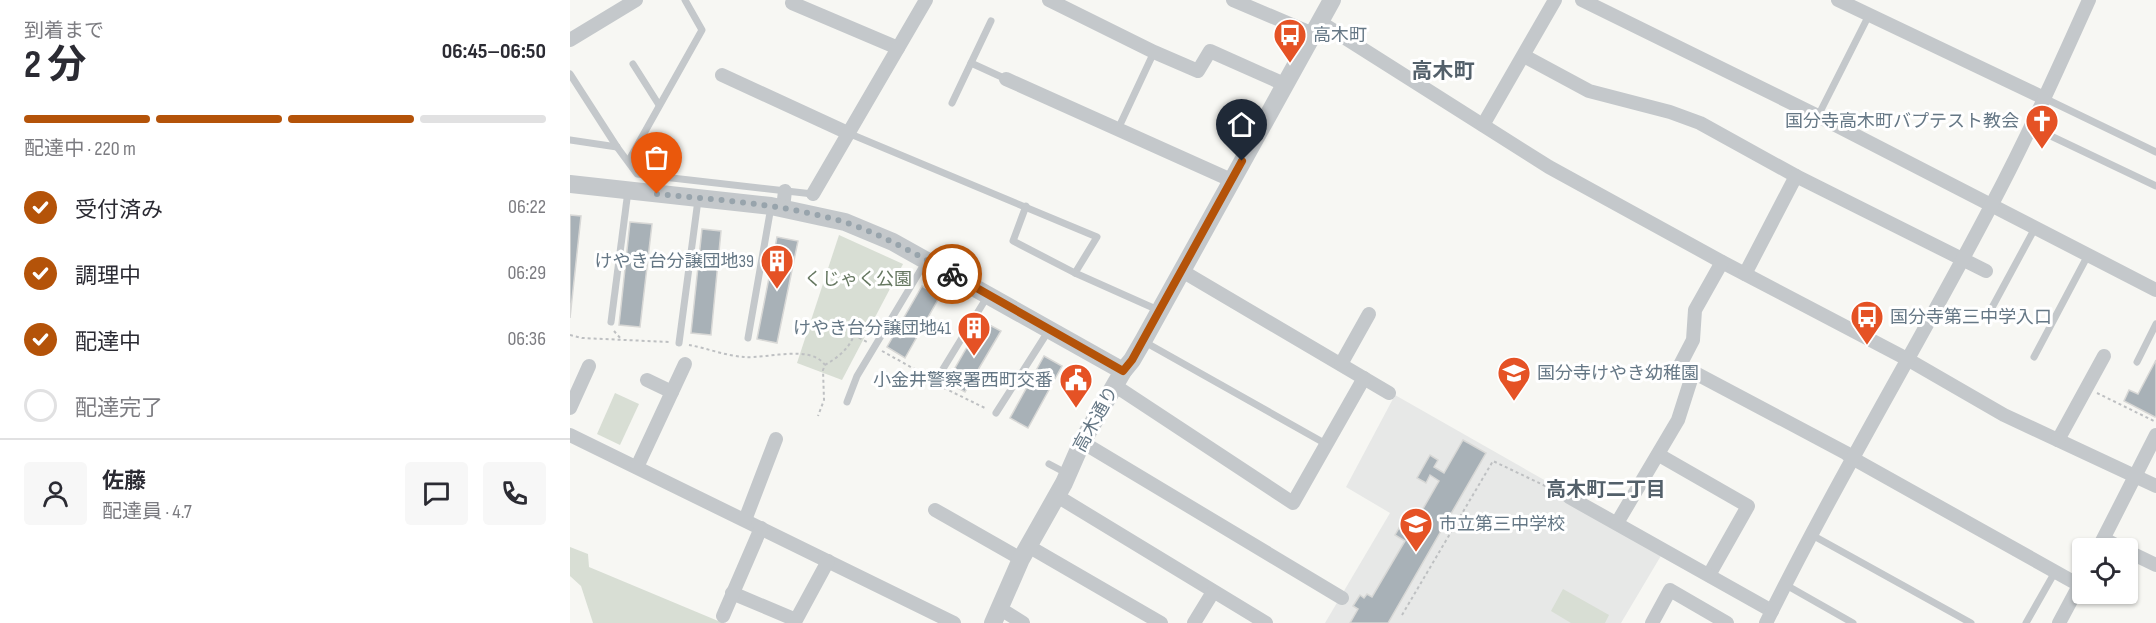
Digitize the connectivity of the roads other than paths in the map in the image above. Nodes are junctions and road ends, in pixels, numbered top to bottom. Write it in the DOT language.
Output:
graph roads {
  1 [pos="636,0"];
  2 [pos="685,0"];
  3 [pos="794,0"];
  4 [pos="926,0"];
  5 [pos="1233,0"];
  6 [pos="1332,0"];
  7 [pos="1555,0"];
  8 [pos="1582,0"];
  9 [pos="1838,0"];
  10 [pos="2089,0"];
  11 [pos="1056,1"];
  12 [pos="1869,15"];
  13 [pos="991,21"];
  14 [pos="1316,28"];
  15 [pos="570,40"];
  16 [pos="898,48"];
  17 [pos="1154,52"];
  18 [pos="1524,56"];
  19 [pos="971,63"];
  20 [pos="633,64"];
  21 [pos="570,74"];
  22 [pos="722,75"];
  23 [pos="1006,79"];
  24 [pos="1284,84"];
  25 [pos="2044,98"];
  26 [pos="951,103"];
  27 [pos="659,105"];
  28 [pos="1818,116"];
  29 [pos="1483,125"];
  30 [pos="2032,127"];
  31 [pos="1118,129"];
  32 [pos="848,133"];
  33 [pos="570,140"];
  34 [pos="616,147"];
  35 [pos="2156,152"];
  36 [pos="628,160"];
  37 [pos="1796,176"];
  38 [pos="1231,180"];
  39 [pos="570,184"];
  40 [pos="2155,184"];
  41 [pos="628,190"];
  42 [pos="813,194"];
  43 [pos="698,198"];
  44 [pos="780,202"];
  45 [pos="1026,206"];
  46 [pos="1991,206"];
  47 [pos="2035,228"];
  48 [pos="2088,255"];
  49 [pos="1963,259"];
  50 [pos="927,260"];
  51 [pos="1722,262"];
  52 [pos="1986,271"];
  53 [pos="1182,272"];
  54 [pos="1075,273"];
  55 [pos="1745,274"];
  56 [pos="2156,290"];
  57 [pos="988,295"];
  58 [pos="1160,311"];
  59 [pos="1369,314"];
  60 [pos="1988,315"];
  61 [pos="2156,324"];
  62 [pos="611,325"];
  63 [pos="1049,330"];
  64 [pos="748,338"];
  65 [pos="1143,341"];
  66 [pos="679,343"];
  67 [pos="2104,356"];
  68 [pos="2034,357"];
  69 [pos="1906,359"];
  70 [pos="2137,362"];
  71 [pos="685,364"];
  72 [pos="1341,364"];
  73 [pos="589,366"];
  74 [pos="1693,373"];
  75 [pos="1119,378"];
  76 [pos="1364,378"];
  77 [pos="647,380"];
  78 [pos="935,382"];
  79 [pos="672,392"];
  80 [pos="1389,393"];
  81 [pos="847,402"];
  82 [pos="570,408"];
  83 [pos="996,413"];
  84 [pos="570,435"];
  85 [pos="2156,435"];
  86 [pos="776,439"];
  87 [pos="2058,440"];
  88 [pos="1082,442"];
  89 [pos="1326,444"];
  90 [pos="1659,454"];
  91 [pos="1852,458"];
  92 [pos="1048,464"];
  93 [pos="637,467"];
  94 [pos="1068,474"];
  95 [pos="2136,477"];
  96 [pos="2156,486"];
  97 [pos="1057,496"];
  98 [pos="1569,497"];
  99 [pos="935,510"];
  100 [pos="745,520"];
  101 [pos="1617,523"];
  102 [pos="761,528"];
  103 [pos="1812,535"];
  104 [pos="2104,538"];
  105 [pos="1025,553"];
  106 [pos="2138,556"];
  107 [pos="828,561"];
  108 [pos="2156,565"];
  109 [pos="2055,572"];
  110 [pos="1709,575"];
  111 [pos="2072,579"];
  112 [pos="1786,585"];
  113 [pos="1213,592"];
  114 [pos="732,593"];
  115 [pos="1342,598"];
  116 [pos="2072,599"];
  117 [pos="723,616"];
  118 [pos="996,616"];
  119 [pos="1769,617"];
  120 [pos="954,623"];
  121 [pos="1023,623"];
  122 [pos="1161,623"];
  123 [pos="1194,623"];
  124 [pos="1266,623"];
  125 [pos="1652,623"];
  126 [pos="1727,623"];
  127 [pos="1853,623"];
  128 [pos="1971,623"];
  129 [pos="2026,623"];
  130 [pos="2059,623"];
  1 -- 15 [label="street"];
  2 -- 27 [label="lane"];
  3 -- 16 [label="street"];
  4 -- 16 [label="street"];
  5 -- 14 [label="street"];
  6 -- 14 [label="street, 高木通り"];
  7 -- 18 [label="street"];
  8 -- 28 [label="street"];
  9 -- 12 [label="street"];
  10 -- 25 [label="street"];
  11 -- 17 [label="street"];
  12 -- 25 [label="street"];
  12 -- 28 [label="lane"];
  13 -- 19 [label="lane"];
  14 -- 24 [label="street, 高木通り"];
  14 -- 29 [label="street"];
  16 -- 32 [label="street"];
  17 -- 24 [label="street"];
  17 -- 31 [label="lane"];
  18 -- 29 [label="street"];
  18 -- 37 [label="street"];
  19 -- 23 [label="lane"];
  19 -- 26 [label="lane"];
  20 -- 27 [label="lane"];
  21 -- 34 [label="lane"];
  22 -- 32 [label="street"];
  23 -- 31 [label="street"];
  24 -- 38 [label="street, 高木通り"];
  25 -- 30 [label="street"];
  25 -- 35 [label="lane"];
  27 -- 36 [label="lane"];
  28 -- 46 [label="street"];
  29 -- 51 [label="street"];
  30 -- 40 [label="lane"];
  30 -- 46 [label="street"];
  31 -- 38 [label="street"];
  32 -- 42 [label="street"];
  32 -- 45 [label="lane"];
  33 -- 34 [label="lane"];
  34 -- 36 [label="lane"];
  36 -- 44 [label="lane"];
  37 -- 49 [label="street"];
  37 -- 55 [label="street"];
  38 -- 53 [label="street, 高木通り"];
  39 -- 41 [label="street"];
  41 -- 43 [label="street"];
  41 -- 62 [label="lane"];
  42 -- 44 [label="lane"];
  43 -- 44 [label="street"];
  43 -- 66 [label="lane"];
  44 -- 50 [label="street"];
  44 -- 64 [label="lane"];
  45 -- 54 [label="lane"];
  45 -- 54 [label="lane"];
  46 -- 47 [label="street"];
  46 -- 49 [label="street"];
  47 -- 48 [label="street"];
  47 -- 60 [label="lane"];
  48 -- 56 [label="street"];
  48 -- 68 [label="lane"];
  49 -- 52 [label="street"];
  49 -- 69 [label="street"];
  50 -- 57 [label="street"];
  50 -- 81 [label="lane"];
  51 -- 55 [label="street"];
  51 -- 74 [label="street"];
  53 -- 58 [label="street, 高木通り"];
  53 -- 72 [label="street"];
  54 -- 58 [label="lane"];
  55 -- 69 [label="street"];
  57 -- 63 [label="street"];
  57 -- 78 [label="lane"];
  58 -- 65 [label="street, 高木通り"];
  59 -- 72 [label="street"];
  61 -- 70 [label="lane"];
  63 -- 75 [label="street"];
  63 -- 83 [label="lane"];
  65 -- 75 [label="street, 高木通り"];
  65 -- 89 [label="lane"];
  67 -- 87 [label="street"];
  69 -- 87 [label="street"];
  69 -- 91 [label="street"];
  71 -- 79 [label="street"];
  72 -- 76 [label="street"];
  73 -- 82 [label="street"];
  74 -- 90 [label="street"];
  74 -- 91 [label="street"];
  75 -- 88 [label="street, 高木通り"];
  75 -- 89 [label="street"];
  76 -- 80 [label="street"];
  76 -- 89 [label="street"];
  77 -- 79 [label="street"];
  79 -- 93 [label="street"];
  84 -- 93 [label="street"];
  85 -- 95 [label="street"];
  86 -- 100 [label="street"];
  87 -- 95 [label="street"];
  88 -- 94 [label="street, 高木通り"];
  88 -- 115 [label="street"];
  90 -- 101 [label="street"];
  90 -- 110 [label="street"];
  91 -- 103 [label="street"];
  91 -- 109 [label="street"];
  92 -- 94 [label="lane"];
  93 -- 100 [label="street"];
  94 -- 97 [label="street, 高木通り"];
  95 -- 96 [label="street"];
  95 -- 104 [label="street"];
  97 -- 105 [label="street, 高木通り"];
  97 -- 113 [label="street"];
  98 -- 101 [label="street"];
  99 -- 105 [label="street"];
  100 -- 102 [label="street"];
  101 -- 110 [label="street"];
  102 -- 107 [label="street"];
  102 -- 114 [label="street"];
  103 -- 112 [label="street"];
  103 -- 128 [label="lane"];
  105 -- 118 [label="street, 高木通り"];
  105 -- 122 [label="street"];
  106 -- 108 [label="street"];
  107 -- 114 [label="street"];
  107 -- 120 [label="street"];
  109 -- 111 [label="street"];
  109 -- 129 [label="lane"];
  110 -- 119 [label="street"];
  112 -- 119 [label="street"];
  112 -- 127 [label="lane"];
  113 -- 123 [label="street"];
  113 -- 124 [label="street"];
  114 -- 117 [label="street"];
  116 -- 130 [label="street"];
  118 -- 121 [label="street"];
  125 -- 126 [label="street"];
}
